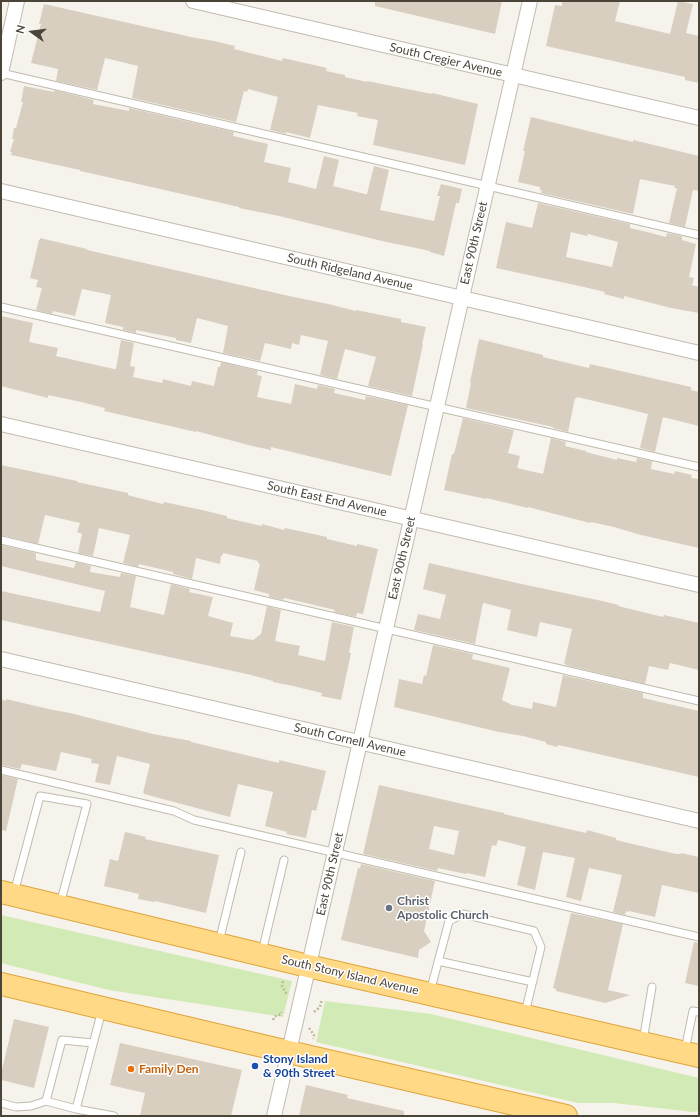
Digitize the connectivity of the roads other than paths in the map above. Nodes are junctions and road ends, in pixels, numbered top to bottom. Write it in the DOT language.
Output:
graph roads {
  1 [pos="17,1"];
  2 [pos="193,1"];
  3 [pos="530,1"];
  4 [pos="1,73"];
  5 [pos="513,75"];
  6 [pos="699,118"];
  7 [pos="487,186"];
  8 [pos="1,191"];
  9 [pos="699,235"];
  10 [pos="462,298"];
  11 [pos="1,307"];
  12 [pos="699,353"];
  13 [pos="437,406"];
  14 [pos="1,424"];
  15 [pos="699,467"];
  16 [pos="411,519"];
  17 [pos="1,540"];
  18 [pos="699,585"];
  19 [pos="386,629"];
  20 [pos="1,658"];
  21 [pos="699,701"];
  22 [pos="360,742"];
  23 [pos="1,770"];
  24 [pos="699,821"];
  25 [pos="241,852"];
  26 [pos="335,852"];
  27 [pos="284,860"];
  28 [pos="7,894"];
  29 [pos="59,906"];
  30 [pos="699,937"];
  31 [pos="219,944"];
  32 [pos="261,954"];
  33 [pos="438,961"];
  34 [pos="308,966"];
  35 [pos="533,982"];
  36 [pos="1,984"];
  37 [pos="652,987"];
  38 [pos="430,994"];
  39 [pos="102,1008"];
  40 [pos="699,1012"];
  41 [pos="525,1016"];
  42 [pos="93,1043"];
  43 [pos="642,1043"];
  44 [pos="288,1052"];
  45 [pos="692,1054"];
  46 [pos="46,1101"];
  47 [pos="1,1103"];
  48 [pos="76,1109"];
  49 [pos="114,1116"];
  50 [pos="274,1116"];
  51 [pos="566,1116"];
  1 -- 4 [label="street"];
  2 -- 5 [label="street, South Cregier Avenue"];
  3 -- 5 [label="street, East 90th Street"];
  4 -- 7 [label="lane"];
  5 -- 6 [label="street, South Cregier Avenue"];
  5 -- 7 [label="street, East 90th Street"];
  7 -- 9 [label="lane"];
  7 -- 10 [label="street, East 90th Street"];
  8 -- 10 [label="street, South Ridgeland Avenue"];
  10 -- 12 [label="street, South Ridgeland Avenue"];
  10 -- 13 [label="street, East 90th Street"];
  11 -- 13 [label="lane"];
  13 -- 15 [label="lane"];
  13 -- 16 [label="street, East 90th Street"];
  14 -- 16 [label="street, South East End Avenue"];
  16 -- 18 [label="street, South East End Avenue"];
  16 -- 19 [label="street, East 90th Street"];
  17 -- 19 [label="lane"];
  19 -- 21 [label="lane"];
  19 -- 22 [label="street, East 90th Street"];
  20 -- 22 [label="street, South Cornell Avenue"];
  22 -- 24 [label="street, South Cornell Avenue"];
  22 -- 26 [label="street, East 90th Street"];
  23 -- 26 [label="lane"];
  25 -- 31 [label="lane"];
  26 -- 30 [label="lane"];
  26 -- 34 [label="street, East 90th Street"];
  27 -- 32 [label="lane"];
  28 -- 29 [label="highway, South Stony Island Avenue"];
  28 -- 29 [label="lane"];
  29 -- 31 [label="highway, South Stony Island Avenue"];
  31 -- 32 [label="highway, South Stony Island Avenue"];
  32 -- 34 [label="highway, South Stony Island Avenue"];
  33 -- 35 [label="lane"];
  33 -- 35 [label="lane"];
  33 -- 38 [label="lane"];
  34 -- 38 [label="highway, South Stony Island Avenue"];
  34 -- 44 [label="street, East 90th Street"];
  35 -- 41 [label="lane"];
  36 -- 39 [label="highway"];
  37 -- 43 [label="lane"];
  38 -- 41 [label="highway, South Stony Island Avenue"];
  39 -- 42 [label="lane"];
  39 -- 44 [label="highway"];
  40 -- 45 [label="lane"];
  41 -- 43 [label="highway, South Stony Island Avenue"];
  42 -- 46 [label="lane"];
  42 -- 48 [label="lane"];
  43 -- 45 [label="highway, South Stony Island Avenue"];
  44 -- 50 [label="street, East 90th Street"];
  44 -- 51 [label="highway"];
  46 -- 47 [label="lane"];
  46 -- 48 [label="lane"];
  48 -- 49 [label="lane"];
}
